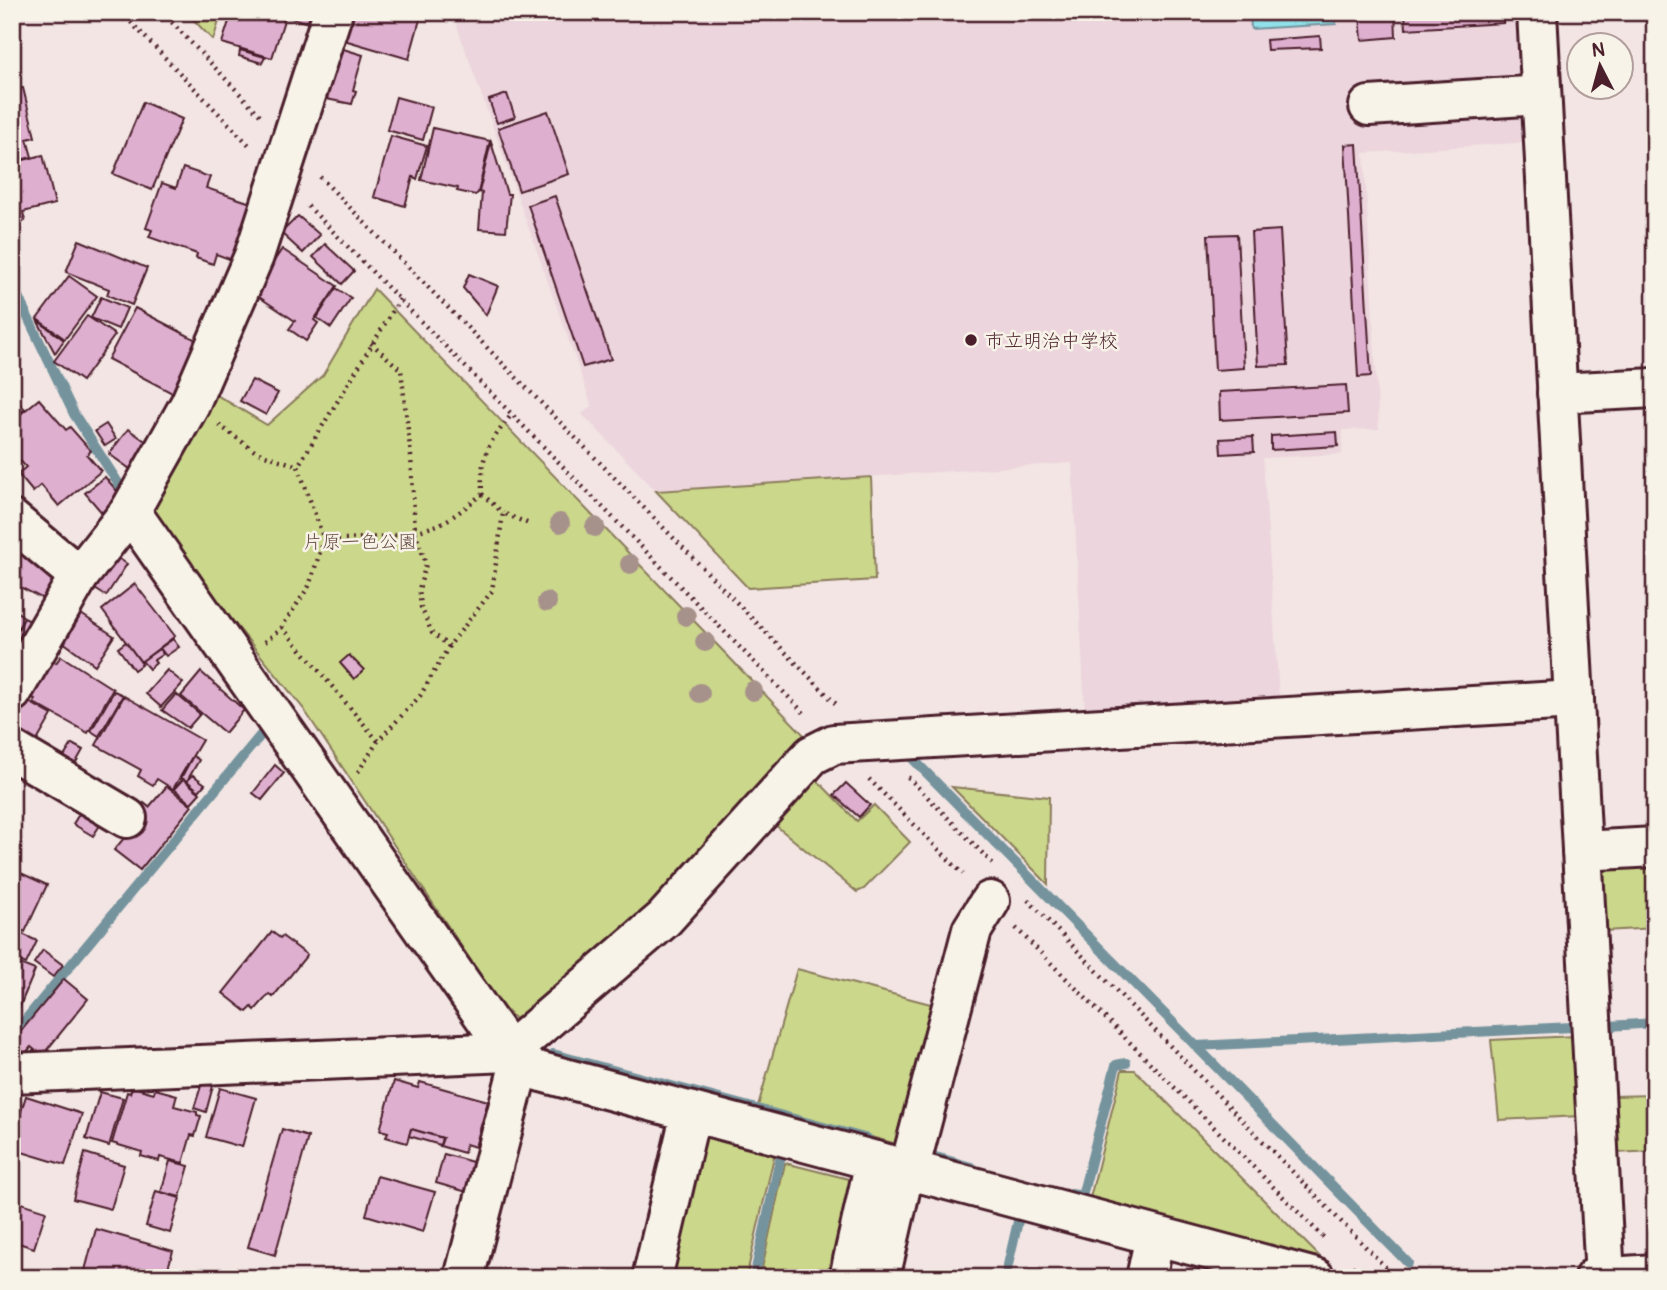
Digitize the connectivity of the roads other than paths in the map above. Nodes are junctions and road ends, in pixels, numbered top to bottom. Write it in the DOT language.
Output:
graph roads {
  1 [pos="333,12"];
  2 [pos="1537,12"];
  3 [pos="1541,95"];
  4 [pos="1369,106"];
  5 [pos="1655,388"];
  6 [pos="1558,393"];
  7 [pos="130,511"];
  8 [pos="12,520"];
  9 [pos="79,576"];
  10 [pos="12,692"];
  11 [pos="1574,699"];
  12 [pos="12,750"];
  13 [pos="127,818"];
  14 [pos="1655,847"];
  15 [pos="1582,851"];
  16 [pos="1003,888"];
  17 [pos="514,1059"];
  18 [pos="12,1073"];
  19 [pos="691,1112"];
  20 [pos="896,1166"];
  21 [pos="1156,1236"];
  22 [pos="1331,1261"];
  23 [pos="1655,1275"];
  24 [pos="1605,1277"];
  25 [pos="464,1278"];
  26 [pos="652,1278"];
  27 [pos="849,1278"];
  28 [pos="880,1278"];
  29 [pos="1146,1278"];
  30 [pos="1594,1278"];
  1 -- 7 [label="street"];
  2 -- 3 [label="street"];
  3 -- 4 [label="street"];
  3 -- 6 [label="street"];
  5 -- 6 [label="street"];
  6 -- 11 [label="street"];
  7 -- 9 [label="street"];
  7 -- 17 [label="street"];
  8 -- 9 [label="street"];
  9 -- 10 [label="street"];
  11 -- 15 [label="street"];
  11 -- 17 [label="street"];
  12 -- 13 [label="street"];
  14 -- 15 [label="street"];
  15 -- 24 [label="street"];
  16 -- 20 [label="street"];
  17 -- 18 [label="street"];
  17 -- 19 [label="street"];
  17 -- 25 [label="street"];
  19 -- 20 [label="street"];
  19 -- 26 [label="street"];
  20 -- 21 [label="street"];
  20 -- 27 [label="street"];
  20 -- 28 [label="street"];
  21 -- 22 [label="street"];
  21 -- 29 [label="street"];
  23 -- 24 [label="street"];
  24 -- 30 [label="street"];
}
